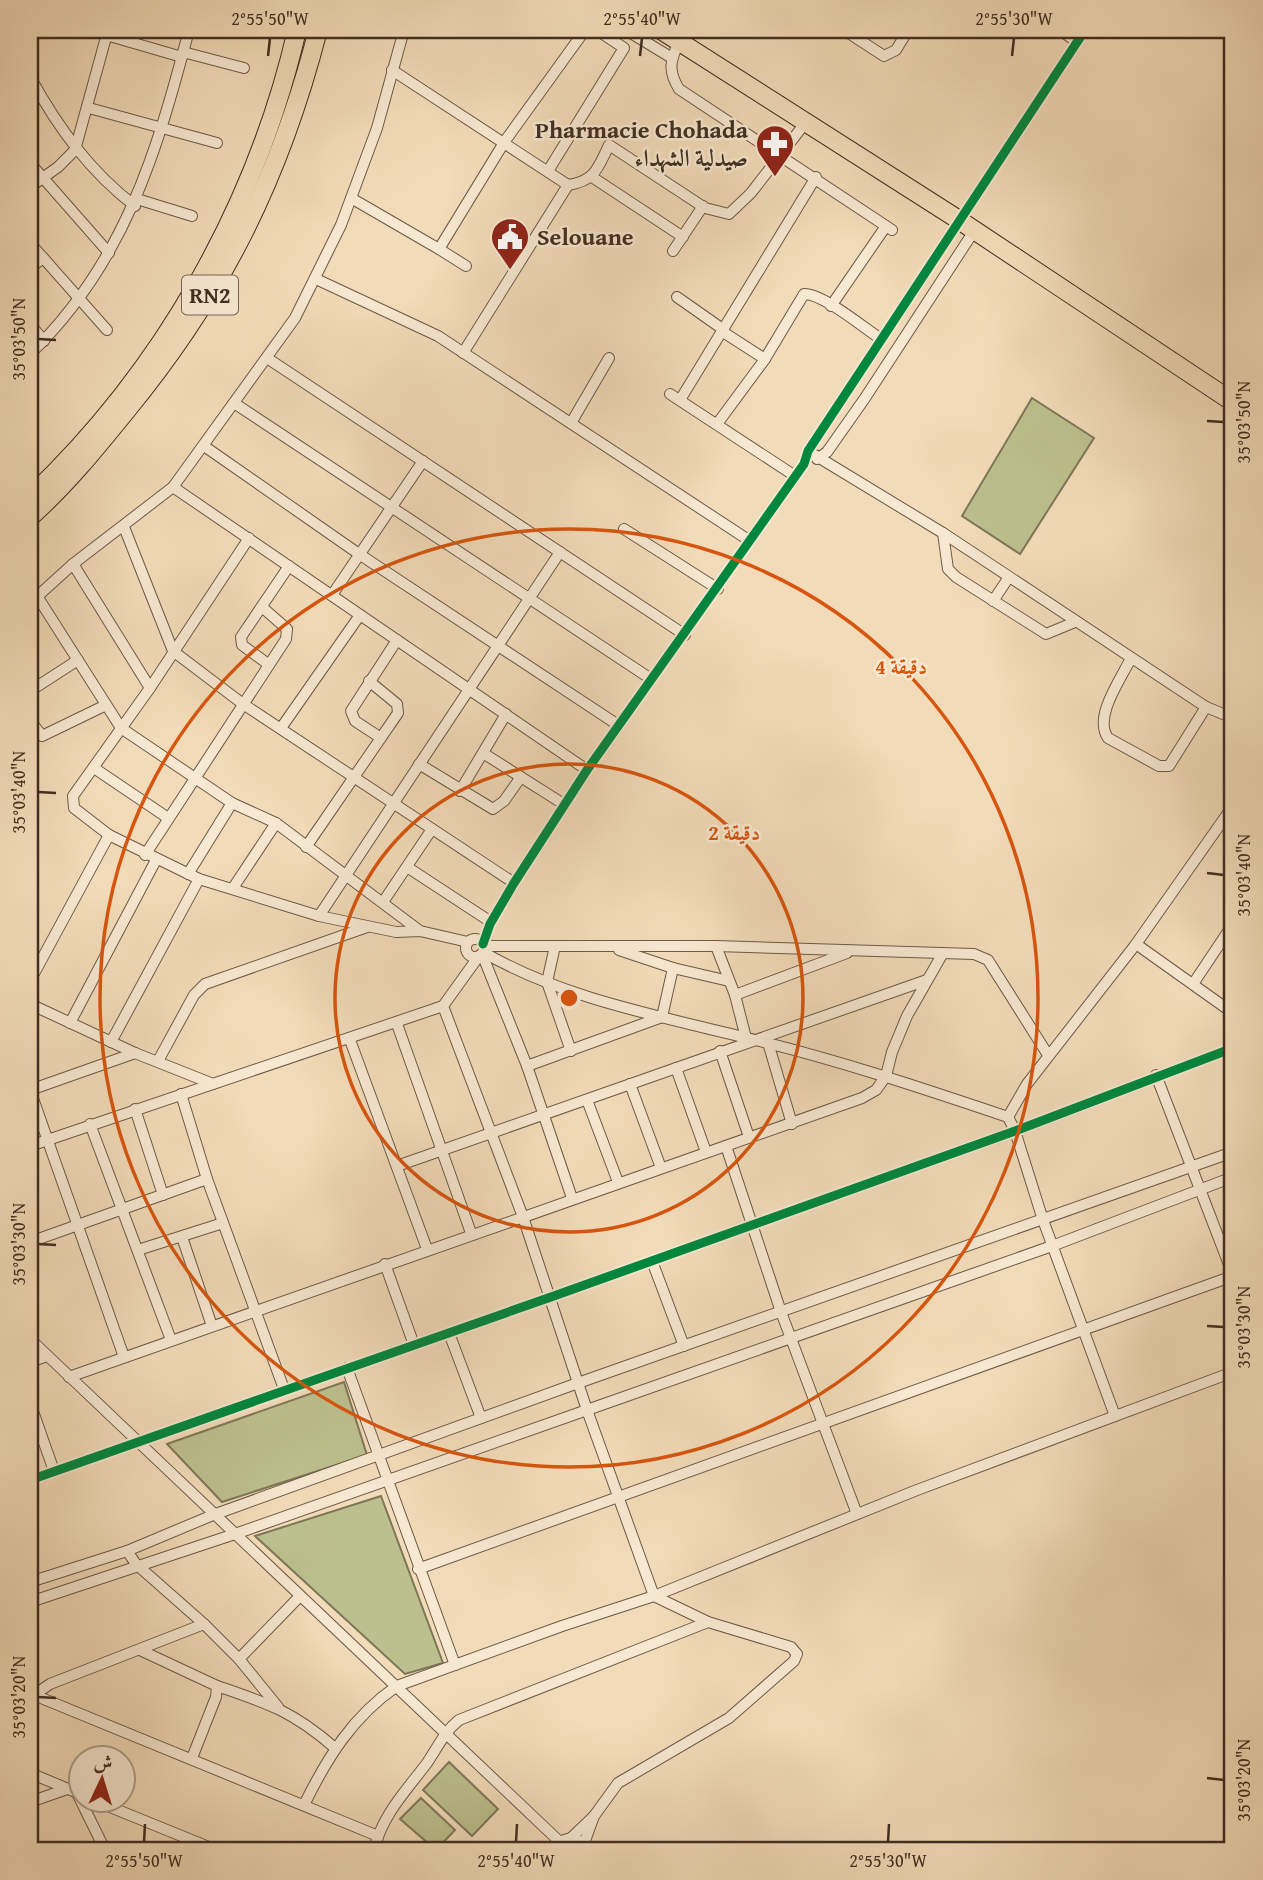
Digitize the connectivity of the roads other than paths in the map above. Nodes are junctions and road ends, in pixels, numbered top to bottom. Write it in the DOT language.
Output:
graph roads {
  1 [pos="89,30"];
  2 [pos="189,30"];
  3 [pos="298,30"];
  4 [pos="318,30"];
  5 [pos="404,30"];
  6 [pos="585,30"];
  7 [pos="597,30"];
  8 [pos="626,30"];
  9 [pos="661,30"];
  10 [pos="844,30"];
  11 [pos="908,30"];
  12 [pos="1060,30"];
  13 [pos="1085,30"];
  14 [pos="107,32"];
  15 [pos="1077,42"];
  16 [pos="675,49"];
  17 [pos="182,55"];
  18 [pos="244,68"];
  19 [pos="392,70"];
  20 [pos="30,77"];
  21 [pos="89,108"];
  22 [pos="806,122"];
  23 [pos="162,127"];
  24 [pos="505,141"];
  25 [pos="217,143"];
  26 [pos="75,150"];
  27 [pos="780,154"];
  28 [pos="30,163"];
  29 [pos="548,171"];
  30 [pos="592,177"];
  31 [pos="816,177"];
  32 [pos="43,178"];
  33 [pos="568,185"];
  34 [pos="30,187"];
  35 [pos="351,198"];
  36 [pos="136,202"];
  37 [pos="703,206"];
  38 [pos="192,216"];
  39 [pos="959,220"];
  40 [pos="975,231"];
  41 [pos="682,237"];
  42 [pos="30,243"];
  43 [pos="439,249"];
  44 [pos="673,251"];
  45 [pos="109,253"];
  46 [pos="43,258"];
  47 [pos="466,266"];
  48 [pos="30,268"];
  49 [pos="316,279"];
  50 [pos="677,297"];
  51 [pos="80,299"];
  52 [pos="831,306"];
  53 [pos="30,324"];
  54 [pos="107,330"];
  55 [pos="723,331"];
  56 [pos="881,339"];
  57 [pos="44,341"];
  58 [pos="464,353"];
  59 [pos="30,354"];
  60 [pos="267,358"];
  61 [pos="609,358"];
  62 [pos="765,359"];
  63 [pos="670,394"];
  64 [pos="680,400"];
  65 [pos="1233,402"];
  66 [pos="234,403"];
  67 [pos="571,423"];
  68 [pos="717,424"];
  69 [pos="204,446"];
  70 [pos="808,451"];
  71 [pos="820,458"];
  72 [pos="423,461"];
  73 [pos="804,464"];
  74 [pos="795,476"];
  75 [pos="173,487"];
  76 [pos="30,497"];
  77 [pos="391,508"];
  78 [pos="30,517"];
  79 [pos="124,527"];
  80 [pos="624,529"];
  81 [pos="943,533"];
  82 [pos="249,538"];
  83 [pos="750,541"];
  84 [pos="560,552"];
  85 [pos="359,554"];
  86 [pos="74,564"];
  87 [pos="289,566"];
  88 [pos="1009,578"];
  89 [pos="718,589"];
  90 [pos="332,595"];
  91 [pos="34,600"];
  92 [pos="528,600"];
  93 [pos="993,601"];
  94 [pos="262,607"];
  95 [pos="360,615"];
  96 [pos="1075,622"];
  97 [pos="685,635"];
  98 [pos="397,640"];
  99 [pos="498,646"];
  100 [pos="173,651"];
  101 [pos="1131,658"];
  102 [pos="78,660"];
  103 [pos="268,664"];
  104 [pos="651,679"];
  105 [pos="369,681"];
  106 [pos="150,688"];
  107 [pos="469,689"];
  108 [pos="30,691"];
  109 [pos="243,704"];
  110 [pos="106,705"];
  111 [pos="1206,707"];
  112 [pos="506,714"];
  113 [pos="1233,718"];
  114 [pos="30,720"];
  115 [pos="618,725"];
  116 [pos="121,728"];
  117 [pos="281,728"];
  118 [pos="381,738"];
  119 [pos="483,753"];
  120 [pos="419,764"];
  121 [pos="94,768"];
  122 [pos="587,770"];
  123 [pos="354,777"];
  124 [pos="521,777"];
  125 [pos="195,778"];
  126 [pos="460,791"];
  127 [pos="232,803"];
  128 [pos="394,803"];
  129 [pos="565,805"];
  130 [pos="1233,806"];
  131 [pos="168,818"];
  132 [pos="276,824"];
  133 [pos="432,829"];
  134 [pos="109,835"];
  135 [pos="306,847"];
  136 [pos="145,855"];
  137 [pos="156,860"];
  138 [pos="407,867"];
  139 [pos="188,874"];
  140 [pos="346,874"];
  141 [pos="199,879"];
  142 [pos="514,883"];
  143 [pos="233,888"];
  144 [pos="383,902"];
  145 [pos="319,916"];
  146 [pos="491,923"];
  147 [pos="368,926"];
  148 [pos="1232,929"];
  149 [pos="420,931"];
  150 [pos="1136,944"];
  151 [pos="555,946"];
  152 [pos="609,946"];
  153 [pos="716,946"];
  154 [pos="476,949"];
  155 [pos="851,951"];
  156 [pos="943,953"];
  157 [pos="673,968"];
  158 [pos="927,980"];
  159 [pos="30,981"];
  160 [pos="730,981"];
  161 [pos="547,982"];
  162 [pos="1193,984"];
  163 [pos="735,995"];
  164 [pos="30,1004"];
  165 [pos="443,1006"];
  166 [pos="1233,1013"];
  167 [pos="662,1017"];
  168 [pos="70,1023"];
  169 [pos="397,1024"];
  170 [pos="751,1039"];
  171 [pos="350,1040"];
  172 [pos="111,1042"];
  173 [pos="769,1046"];
  174 [pos="1233,1048"];
  175 [pos="571,1051"];
  176 [pos="720,1051"];
  177 [pos="135,1053"];
  178 [pos="1048,1055"];
  179 [pos="159,1061"];
  180 [pos="527,1066"];
  181 [pos="676,1068"];
  182 [pos="1156,1075"];
  183 [pos="887,1076"];
  184 [pos="213,1084"];
  185 [pos="630,1084"];
  186 [pos="30,1090"];
  187 [pos="181,1094"];
  188 [pos="587,1100"];
  189 [pos="135,1110"];
  190 [pos="544,1114"];
  191 [pos="1007,1116"];
  192 [pos="90,1124"];
  193 [pos="792,1124"];
  194 [pos="1015,1131"];
  195 [pos="491,1134"];
  196 [pos="749,1137"];
  197 [pos="47,1140"];
  198 [pos="30,1146"];
  199 [pos="726,1146"];
  200 [pos="443,1150"];
  201 [pos="706,1152"];
  202 [pos="1233,1152"];
  203 [pos="397,1166"];
  204 [pos="1194,1166"];
  205 [pos="661,1167"];
  206 [pos="1233,1177"];
  207 [pos="207,1179"];
  208 [pos="618,1182"];
  209 [pos="1201,1189"];
  210 [pos="163,1195"];
  211 [pos="572,1198"];
  212 [pos="122,1209"];
  213 [pos="523,1217"];
  214 [pos="1043,1220"];
  215 [pos="223,1223"];
  216 [pos="752,1224"];
  217 [pos="76,1225"];
  218 [pos="471,1233"];
  219 [pos="182,1237"];
  220 [pos="30,1242"];
  221 [pos="1052,1246"];
  222 [pos="427,1249"];
  223 [pos="138,1250"];
  224 [pos="652,1261"];
  225 [pos="385,1264"];
  226 [pos="1233,1276"];
  227 [pos="551,1297"];
  228 [pos="254,1311"];
  229 [pos="780,1312"];
  230 [pos="212,1326"];
  231 [pos="449,1332"];
  232 [pos="1082,1332"];
  233 [pos="790,1337"];
  234 [pos="30,1339"];
  235 [pos="172,1340"];
  236 [pos="414,1345"];
  237 [pos="684,1346"];
  238 [pos="47,1356"];
  239 [pos="124,1357"];
  240 [pos="30,1362"];
  241 [pos="347,1368"];
  242 [pos="1233,1372"];
  243 [pos="69,1377"];
  244 [pos="578,1383"];
  245 [pos="284,1389"];
  246 [pos="30,1404"];
  247 [pos="587,1410"];
  248 [pos="1115,1416"];
  249 [pos="481,1418"];
  250 [pos="822,1423"];
  251 [pos="136,1440"];
  252 [pos="377,1456"];
  253 [pos="54,1471"];
  254 [pos="30,1480"];
  255 [pos="387,1480"];
  256 [pos="621,1497"];
  257 [pos="857,1514"];
  258 [pos="213,1515"];
  259 [pos="235,1534"];
  260 [pos="127,1551"];
  261 [pos="136,1564"];
  262 [pos="418,1569"];
  263 [pos="30,1582"];
  264 [pos="300,1595"];
  265 [pos="654,1596"];
  266 [pos="30,1602"];
  267 [pos="708,1622"];
  268 [pos="204,1624"];
  269 [pos="140,1650"];
  270 [pos="239,1658"];
  271 [pos="455,1665"];
  272 [pos="217,1686"];
  273 [pos="397,1686"];
  274 [pos="32,1694"];
  275 [pos="278,1707"];
  276 [pos="446,1731"];
  277 [pos="335,1748"];
  278 [pos="192,1758"];
  279 [pos="30,1773"];
  280 [pos="66,1788"];
  281 [pos="66,1794"];
  282 [pos="30,1802"];
  283 [pos="304,1805"];
  284 [pos="86,1814"];
  285 [pos="127,1814"];
  286 [pos="594,1816"];
  287 [pos="378,1836"];
  288 [pos="564,1844"];
  289 [pos="104,1848"];
  290 [pos="87,1850"];
  291 [pos="216,1850"];
  292 [pos="374,1850"];
  293 [pos="582,1850"];
  1 -- 14 [label="street"];
  2 -- 17 [label="street"];
  3 -- 76 [label="highway, RN2"];
  4 -- 78 [label="highway, RN2"];
  5 -- 19 [label="street"];
  6 -- 24 [label="street"];
  7 -- 29 [label="street"];
  8 -- 16 [label="street"];
  9 -- 16 [label="highway"];
  10 -- 11 [label="street"];
  12 -- 15 [label="street"];
  13 -- 15 [label="street"];
  14 -- 17 [label="street"];
  14 -- 21 [label="street"];
  15 -- 39 [label="street"];
  16 -- 22 [label="highway"];
  16 -- 27 [label="street"];
  17 -- 18 [label="street"];
  17 -- 23 [label="street"];
  19 -- 24 [label="street"];
  19 -- 35 [label="street"];
  20 -- 26 [label="street"];
  21 -- 23 [label="street"];
  21 -- 26 [label="street"];
  22 -- 27 [label="street"];
  22 -- 39 [label="highway"];
  23 -- 25 [label="street"];
  23 -- 36 [label="street"];
  24 -- 29 [label="street"];
  24 -- 43 [label="street"];
  26 -- 32 [label="street"];
  26 -- 36 [label="street"];
  27 -- 31 [label="street"];
  27 -- 37 [label="street"];
  28 -- 32 [label="street"];
  29 -- 33 [label="street"];
  30 -- 33 [label="street"];
  30 -- 37 [label="street"];
  30 -- 41 [label="street"];
  31 -- 52 [label="street"];
  31 -- 55 [label="street"];
  32 -- 34 [label="street"];
  32 -- 45 [label="street"];
  33 -- 58 [label="street"];
  35 -- 43 [label="street"];
  35 -- 49 [label="street"];
  36 -- 38 [label="street"];
  36 -- 45 [label="street"];
  37 -- 41 [label="street"];
  39 -- 40 [label="highway"];
  39 -- 56 [label="street"];
  40 -- 65 [label="highway"];
  40 -- 71 [label="street"];
  41 -- 44 [label="street"];
  42 -- 46 [label="street"];
  43 -- 47 [label="street"];
  45 -- 51 [label="street"];
  46 -- 48 [label="street"];
  46 -- 51 [label="street"];
  49 -- 58 [label="street"];
  49 -- 60 [label="street"];
  50 -- 55 [label="street"];
  51 -- 54 [label="street"];
  51 -- 57 [label="street"];
  52 -- 56 [label="street"];
  52 -- 62 [label="street"];
  53 -- 57 [label="street"];
  55 -- 62 [label="street"];
  55 -- 64 [label="street"];
  56 -- 70 [label="street"];
  57 -- 59 [label="street"];
  58 -- 67 [label="street"];
  60 -- 66 [label="street"];
  60 -- 72 [label="street"];
  61 -- 67 [label="street"];
  62 -- 68 [label="street"];
  63 -- 64 [label="street"];
  64 -- 68 [label="street"];
  66 -- 69 [label="street"];
  66 -- 77 [label="street"];
  67 -- 83 [label="street"];
  68 -- 74 [label="street"];
  69 -- 75 [label="street"];
  69 -- 85 [label="street"];
  70 -- 71 [label="street"];
  70 -- 73 [label="street"];
  71 -- 73 [label="street"];
  71 -- 81 [label="street"];
  72 -- 77 [label="street"];
  72 -- 84 [label="street"];
  73 -- 74 [label="street"];
  74 -- 83 [label="street"];
  75 -- 79 [label="street"];
  75 -- 82 [label="street"];
  77 -- 85 [label="street"];
  77 -- 92 [label="street"];
  79 -- 86 [label="street"];
  79 -- 100 [label="street"];
  80 -- 89 [label="street"];
  81 -- 88 [label="street"];
  81 -- 93 [label="street"];
  82 -- 87 [label="street"];
  82 -- 100 [label="street"];
  83 -- 89 [label="street"];
  84 -- 92 [label="street"];
  84 -- 97 [label="street"];
  85 -- 90 [label="street"];
  85 -- 99 [label="street"];
  86 -- 91 [label="street"];
  86 -- 106 [label="street"];
  87 -- 90 [label="street"];
  87 -- 94 [label="street"];
  88 -- 93 [label="street"];
  88 -- 96 [label="street"];
  89 -- 97 [label="street"];
  90 -- 95 [label="street"];
  91 -- 102 [label="street"];
  92 -- 99 [label="street"];
  92 -- 104 [label="street"];
  93 -- 96 [label="street"];
  94 -- 103 [label="street"];
  94 -- 103 [label="street"];
  95 -- 98 [label="street"];
  95 -- 117 [label="street"];
  96 -- 101 [label="street"];
  97 -- 104 [label="street"];
  98 -- 105 [label="street"];
  98 -- 107 [label="street"];
  99 -- 107 [label="street"];
  99 -- 115 [label="street"];
  100 -- 106 [label="street"];
  100 -- 109 [label="street"];
  101 -- 111 [label="street"];
  101 -- 111 [label="street"];
  102 -- 108 [label="street"];
  102 -- 110 [label="street"];
  103 -- 109 [label="street"];
  104 -- 115 [label="street"];
  105 -- 118 [label="street"];
  105 -- 118 [label="street"];
  106 -- 116 [label="street"];
  107 -- 112 [label="street"];
  107 -- 120 [label="street"];
  109 -- 117 [label="street"];
  109 -- 125 [label="street"];
  110 -- 114 [label="street"];
  110 -- 116 [label="street"];
  111 -- 113 [label="street"];
  112 -- 119 [label="street"];
  112 -- 122 [label="street"];
  115 -- 122 [label="street"];
  116 -- 121 [label="street"];
  116 -- 125 [label="street"];
  117 -- 123 [label="street"];
  118 -- 123 [label="street"];
  119 -- 124 [label="street"];
  119 -- 126 [label="street"];
  120 -- 126 [label="street"];
  120 -- 128 [label="street"];
  121 -- 131 [label="street"];
  121 -- 134 [label="street"];
  122 -- 129 [label="street"];
  123 -- 128 [label="street"];
  123 -- 135 [label="street"];
  124 -- 126 [label="street"];
  124 -- 129 [label="street"];
  125 -- 127 [label="street"];
  125 -- 131 [label="street"];
  127 -- 132 [label="street"];
  127 -- 139 [label="street"];
  128 -- 133 [label="street"];
  128 -- 140 [label="street"];
  129 -- 142 [label="street"];
  130 -- 150 [label="street"];
  131 -- 136 [label="street"];
  132 -- 135 [label="street"];
  132 -- 143 [label="street"];
  133 -- 138 [label="street"];
  133 -- 142 [label="street"];
  134 -- 136 [label="street"];
  134 -- 159 [label="street"];
  135 -- 140 [label="street"];
  136 -- 137 [label="street"];
  137 -- 139 [label="street"];
  137 -- 168 [label="street"];
  138 -- 144 [label="street"];
  138 -- 146 [label="street"];
  139 -- 141 [label="street"];
  140 -- 144 [label="street"];
  140 -- 145 [label="street"];
  141 -- 143 [label="street"];
  141 -- 172 [label="street"];
  142 -- 146 [label="street"];
  143 -- 145 [label="street"];
  144 -- 149 [label="street"];
  145 -- 147 [label="street"];
  146 -- 154 [label="street"];
  147 -- 149 [label="street"];
  147 -- 179 [label="street"];
  148 -- 162 [label="street"];
  149 -- 154 [label="street"];
  150 -- 162 [label="street"];
  150 -- 178 [label="street"];
  151 -- 152 [label="street"];
  151 -- 154 [label="street"];
  151 -- 161 [label="street"];
  152 -- 153 [label="street"];
  152 -- 157 [label="street"];
  153 -- 155 [label="street"];
  153 -- 160 [label="street"];
  154 -- 161 [label="street"];
  154 -- 165 [label="street"];
  154 -- 180 [label="street"];
  155 -- 156 [label="street"];
  155 -- 163 [label="street"];
  156 -- 158 [label="street"];
  156 -- 178 [label="street"];
  157 -- 160 [label="street"];
  157 -- 167 [label="street"];
  158 -- 170 [label="street"];
  158 -- 183 [label="street"];
  160 -- 163 [label="street"];
  161 -- 167 [label="street"];
  161 -- 175 [label="street"];
  162 -- 166 [label="street"];
  163 -- 170 [label="street"];
  164 -- 168 [label="street"];
  165 -- 169 [label="street"];
  165 -- 195 [label="street"];
  167 -- 170 [label="street"];
  167 -- 175 [label="street"];
  168 -- 172 [label="street"];
  169 -- 171 [label="street"];
  169 -- 200 [label="street"];
  170 -- 173 [label="street"];
  170 -- 176 [label="street"];
  171 -- 184 [label="street"];
  171 -- 203 [label="street"];
  172 -- 177 [label="street"];
  173 -- 183 [label="street"];
  173 -- 193 [label="street"];
  174 -- 182 [label="street"];
  175 -- 180 [label="street"];
  176 -- 181 [label="street"];
  176 -- 196 [label="street"];
  177 -- 179 [label="street"];
  177 -- 186 [label="street"];
  178 -- 191 [label="street"];
  179 -- 184 [label="street"];
  180 -- 190 [label="street"];
  181 -- 185 [label="street"];
  181 -- 201 [label="street"];
  182 -- 194 [label="street"];
  182 -- 204 [label="street"];
  183 -- 191 [label="street"];
  183 -- 193 [label="street"];
  184 -- 187 [label="street"];
  185 -- 188 [label="street"];
  185 -- 205 [label="street"];
  186 -- 197 [label="street"];
  187 -- 189 [label="street"];
  187 -- 207 [label="street"];
  188 -- 190 [label="street"];
  188 -- 208 [label="street"];
  189 -- 192 [label="street"];
  189 -- 210 [label="street"];
  190 -- 195 [label="street"];
  190 -- 211 [label="street"];
  191 -- 194 [label="street"];
  192 -- 197 [label="street"];
  192 -- 212 [label="street"];
  193 -- 196 [label="street"];
  194 -- 214 [label="street"];
  194 -- 216 [label="street"];
  195 -- 200 [label="street"];
  195 -- 213 [label="street"];
  196 -- 199 [label="street"];
  197 -- 198 [label="street"];
  197 -- 217 [label="street"];
  199 -- 201 [label="street"];
  199 -- 216 [label="street"];
  200 -- 203 [label="street"];
  200 -- 218 [label="street"];
  201 -- 205 [label="street"];
  202 -- 204 [label="street"];
  203 -- 222 [label="street"];
  204 -- 209 [label="street"];
  204 -- 214 [label="street"];
  205 -- 208 [label="street"];
  206 -- 209 [label="street"];
  207 -- 210 [label="street"];
  207 -- 215 [label="street"];
  208 -- 211 [label="street"];
  209 -- 221 [label="street"];
  209 -- 226 [label="street"];
  210 -- 212 [label="street"];
  211 -- 213 [label="street"];
  212 -- 217 [label="street"];
  212 -- 223 [label="street"];
  213 -- 218 [label="street"];
  213 -- 227 [label="street"];
  214 -- 221 [label="street"];
  214 -- 229 [label="street"];
  215 -- 219 [label="street"];
  215 -- 228 [label="street"];
  216 -- 224 [label="street"];
  216 -- 229 [label="street"];
  217 -- 220 [label="street"];
  217 -- 239 [label="street"];
  218 -- 222 [label="street"];
  219 -- 223 [label="street"];
  219 -- 230 [label="street"];
  221 -- 232 [label="street"];
  221 -- 233 [label="street"];
  222 -- 225 [label="street"];
  223 -- 235 [label="street"];
  224 -- 227 [label="street"];
  224 -- 237 [label="street"];
  225 -- 228 [label="street"];
  225 -- 236 [label="street"];
  226 -- 232 [label="street"];
  227 -- 231 [label="street"];
  227 -- 244 [label="street"];
  228 -- 230 [label="street"];
  228 -- 245 [label="street"];
  229 -- 233 [label="street"];
  229 -- 237 [label="street"];
  230 -- 235 [label="street"];
  231 -- 236 [label="street"];
  231 -- 249 [label="street"];
  232 -- 248 [label="street"];
  232 -- 250 [label="street"];
  233 -- 247 [label="street"];
  233 -- 250 [label="street"];
  234 -- 238 [label="street"];
  235 -- 239 [label="street"];
  236 -- 241 [label="street"];
  237 -- 244 [label="street"];
  238 -- 240 [label="street"];
  238 -- 243 [label="street"];
  239 -- 243 [label="street"];
  241 -- 245 [label="street"];
  241 -- 252 [label="street"];
  242 -- 248 [label="street"];
  243 -- 251 [label="street"];
  244 -- 247 [label="street"];
  244 -- 249 [label="street"];
  245 -- 251 [label="street"];
  246 -- 253 [label="street"];
  247 -- 255 [label="street"];
  247 -- 256 [label="street"];
  248 -- 257 [label="street"];
  249 -- 252 [label="street"];
  250 -- 256 [label="street"];
  250 -- 257 [label="street"];
  251 -- 253 [label="street"];
  251 -- 258 [label="street"];
  252 -- 255 [label="street"];
  252 -- 258 [label="street"];
  253 -- 254 [label="street"];
  255 -- 259 [label="street"];
  255 -- 262 [label="street"];
  256 -- 262 [label="street"];
  256 -- 265 [label="street"];
  257 -- 265 [label="street"];
  258 -- 259 [label="street"];
  258 -- 260 [label="street"];
  259 -- 261 [label="street"];
  259 -- 264 [label="street"];
  260 -- 261 [label="street"];
  260 -- 263 [label="street"];
  261 -- 266 [label="street"];
  261 -- 268 [label="street"];
  262 -- 271 [label="street"];
  264 -- 270 [label="street"];
  264 -- 273 [label="street"];
  265 -- 267 [label="street"];
  265 -- 271 [label="street"];
  267 -- 276 [label="street"];
  267 -- 286 [label="street"];
  268 -- 269 [label="street"];
  268 -- 270 [label="street"];
  269 -- 272 [label="street"];
  269 -- 274 [label="street"];
  270 -- 275 [label="street"];
  271 -- 273 [label="street"];
  272 -- 275 [label="street"];
  272 -- 278 [label="street"];
  273 -- 276 [label="street"];
  273 -- 277 [label="street"];
  274 -- 278 [label="street"];
  275 -- 277 [label="street"];
  276 -- 287 [label="street"];
  276 -- 288 [label="street"];
  277 -- 283 [label="street"];
  278 -- 283 [label="street"];
  279 -- 280 [label="street"];
  281 -- 282 [label="street"];
  283 -- 287 [label="street"];
  284 -- 289 [label="street"];
  285 -- 291 [label="street"];
  286 -- 288 [label="street"];
  286 -- 293 [label="street"];
  287 -- 292 [label="street"];
  288 -- 293 [label="street"];
  289 -- 290 [label="street"];
}
